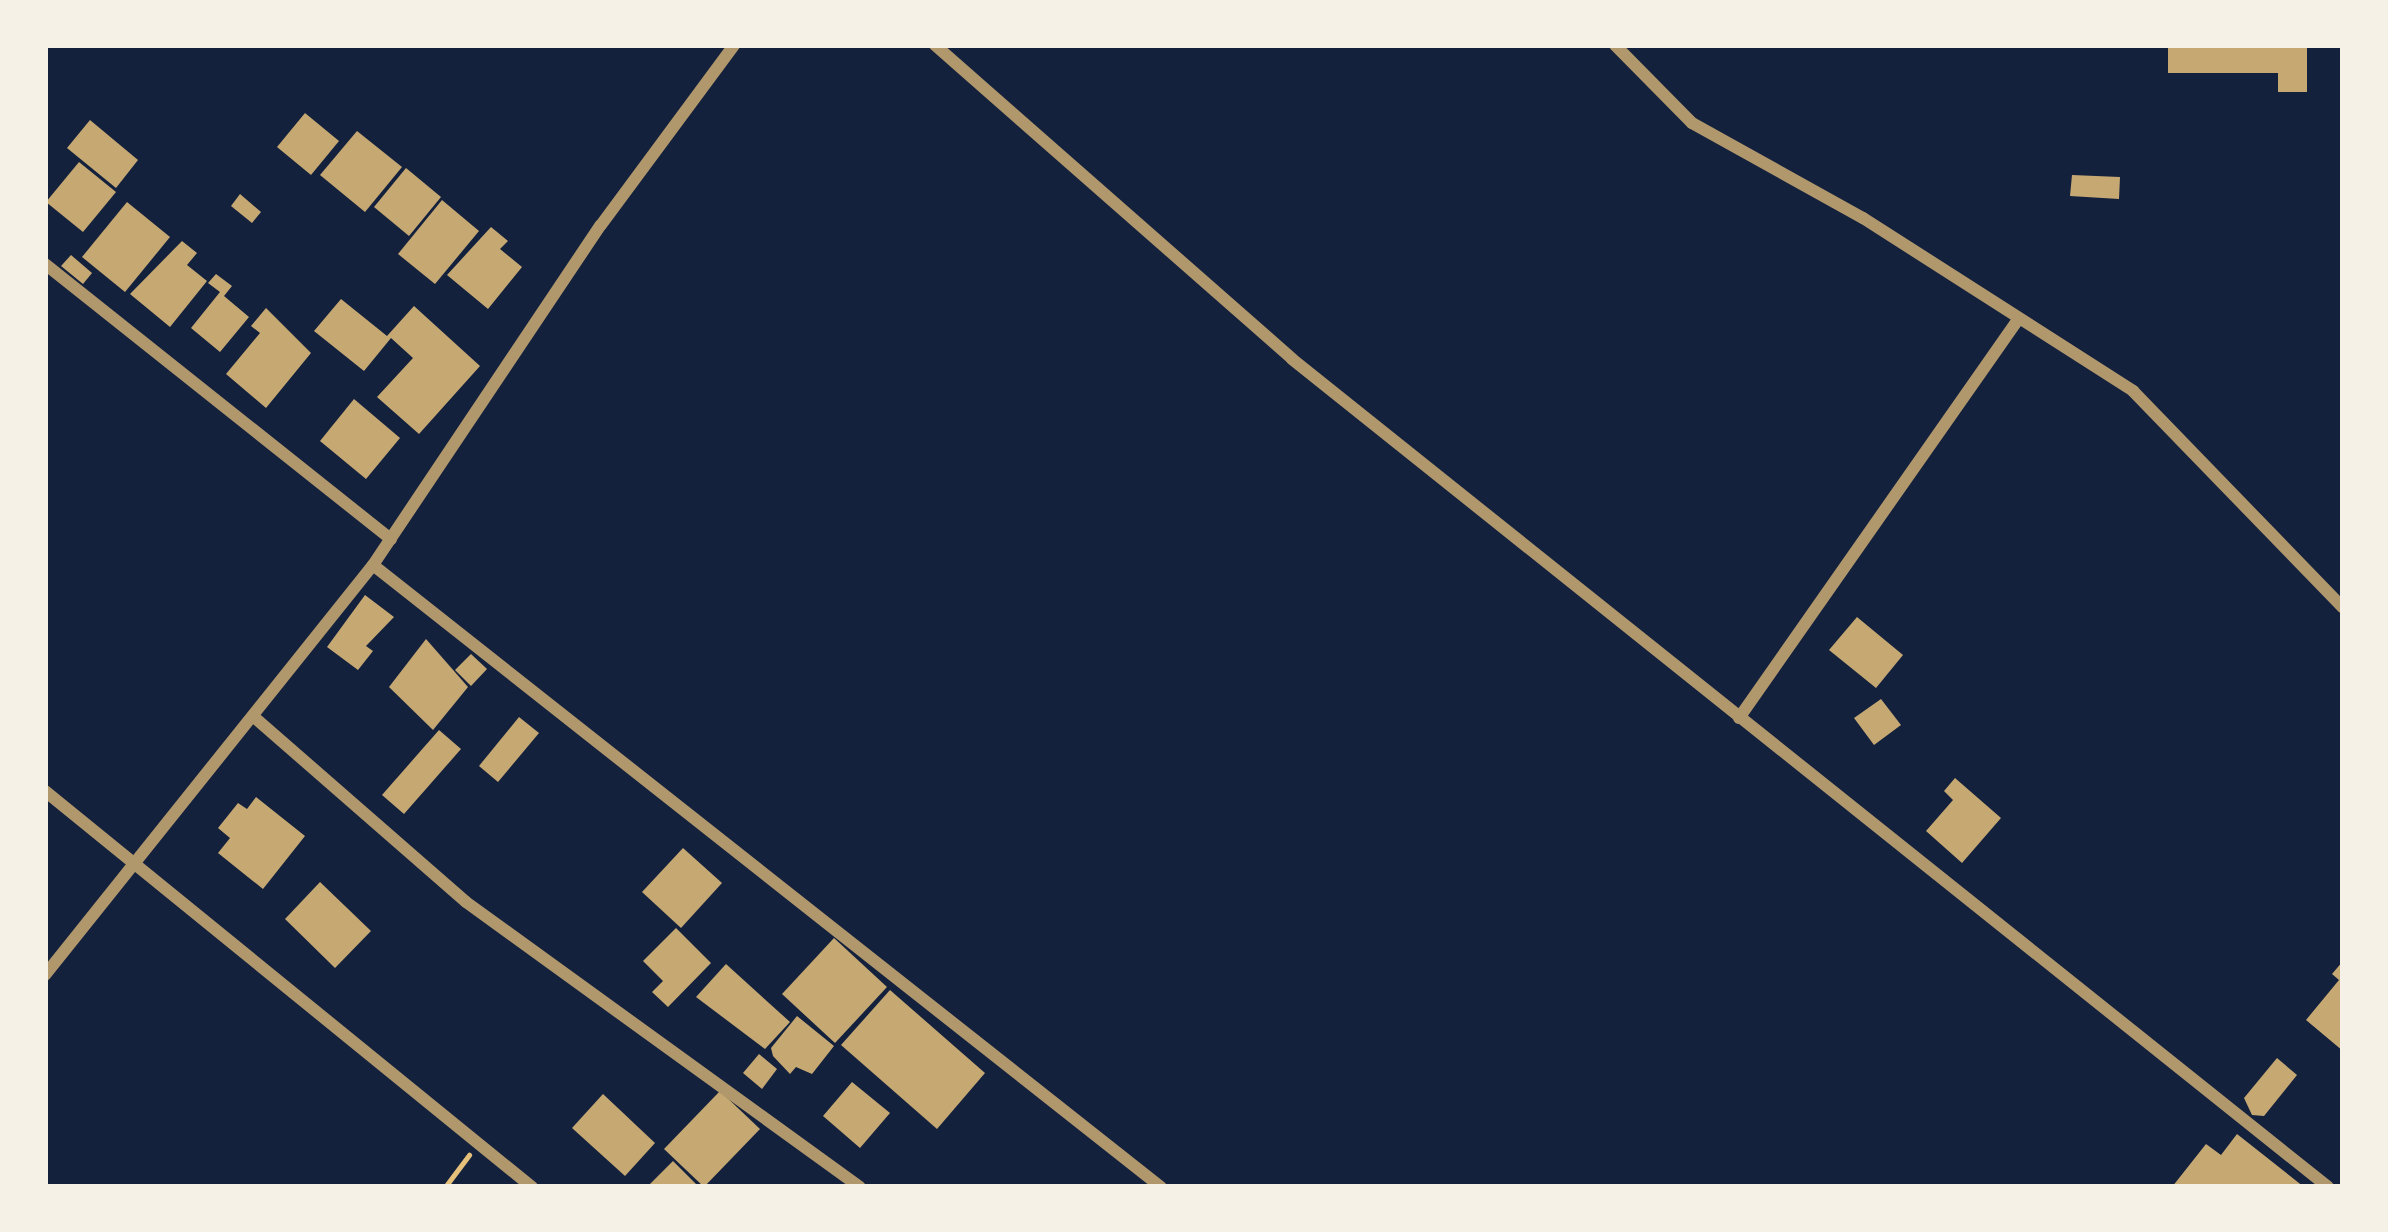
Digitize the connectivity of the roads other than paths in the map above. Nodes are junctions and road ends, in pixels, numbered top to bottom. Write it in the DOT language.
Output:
graph roads {
  1 [pos="734,45"];
  2 [pos="935,45"];
  3 [pos="1615,45"];
  4 [pos="45,264"];
  5 [pos="2018,321"];
  6 [pos="391,539"];
  7 [pos="373,565"];
  8 [pos="2343,608"];
  9 [pos="254,717"];
  10 [pos="1739,718"];
  11 [pos="45,790"];
  12 [pos="136,867"];
  13 [pos="45,975"];
  14 [pos="532,1187"];
  15 [pos="860,1187"];
  16 [pos="1161,1187"];
  17 [pos="2327,1187"];
  1 -- 6 [label="street"];
  2 -- 10 [label="street"];
  3 -- 5 [label="street"];
  4 -- 6 [label="street"];
  5 -- 8 [label="street"];
  5 -- 10 [label="street"];
  6 -- 7 [label="street"];
  7 -- 9 [label="street"];
  7 -- 16 [label="street"];
  9 -- 12 [label="street"];
  9 -- 15 [label="street"];
  10 -- 17 [label="street"];
  11 -- 12 [label="street"];
  12 -- 13 [label="street"];
  12 -- 14 [label="street"];
}
